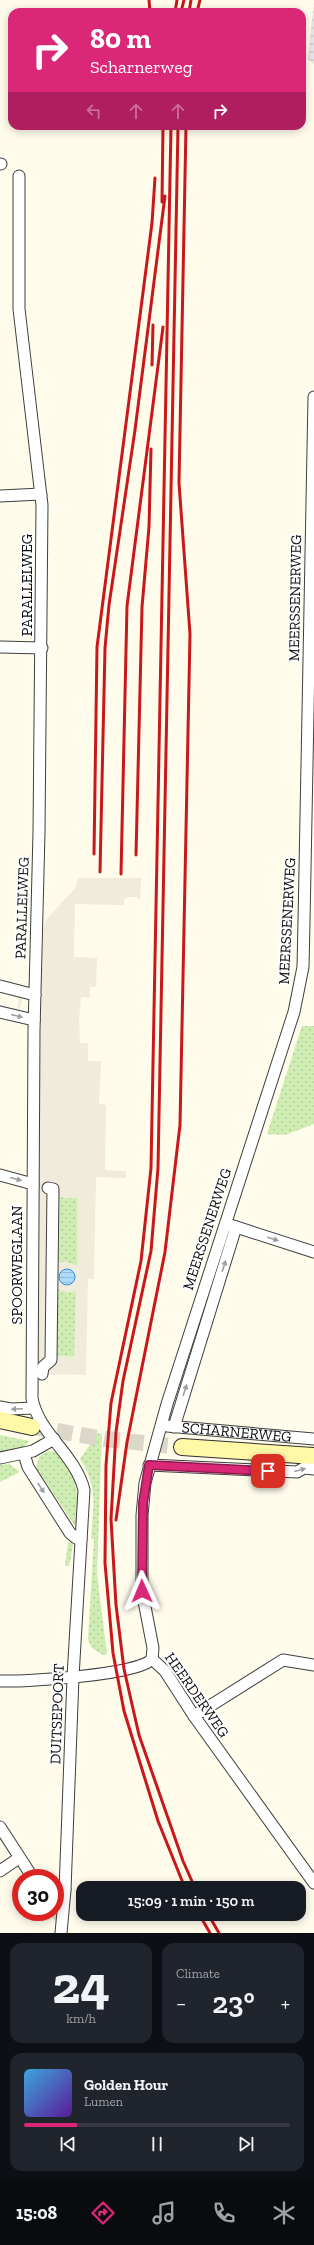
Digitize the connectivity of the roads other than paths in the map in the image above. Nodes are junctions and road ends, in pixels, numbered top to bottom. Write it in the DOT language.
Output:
graph roads {
  1 [pos="19,176"];
  2 [pos="314,397"];
  3 [pos="41,494"];
  4 [pos="0,496"];
  5 [pos="312,559"];
  6 [pos="0,647"];
  7 [pos="42,648"];
  8 [pos="312,671"];
  9 [pos="311,782"];
  10 [pos="309,922"];
  11 [pos="0,986"];
  12 [pos="35,995"];
  13 [pos="0,1012"];
  14 [pos="34,1020"];
  15 [pos="0,1175"];
  16 [pos="32,1184"];
  17 [pos="48,1188"];
  18 [pos="224,1223"];
  19 [pos="236,1227"];
  20 [pos="314,1252"];
  21 [pos="42,1374"];
  22 [pos="0,1407"];
  23 [pos="34,1408"];
  24 [pos="0,1420"];
  25 [pos="160,1425"];
  26 [pos="32,1427"];
  27 [pos="174,1427"];
  28 [pos="54,1439"];
  29 [pos="314,1439"];
  30 [pos="182,1447"];
  31 [pos="24,1454"];
  32 [pos="314,1456"];
  33 [pos="0,1458"];
  34 [pos="149,1465"];
  35 [pos="314,1469"];
  36 [pos="81,1539"];
  37 [pos="152,1659"];
  38 [pos="314,1665"];
  39 [pos="73,1677"];
  40 [pos="0,1681"];
  41 [pos="194,1716"];
  42 [pos="0,1827"];
  43 [pos="19,1858"];
  44 [pos="27,1869"];
  45 [pos="61,1869"];
  46 [pos="0,1871"];
  47 [pos="314,1883"];
  48 [pos="61,1921"];
  49 [pos="61,1933"];
  1 -- 3 [label="street, PARALLELWEG"];
  2 -- 5 [label="street, MEERSSENERWEG"];
  3 -- 4 [label="street"];
  3 -- 7 [label="street, PARALLELWEG"];
  5 -- 8 [label="street, MEERSSENERWEG"];
  6 -- 7 [label="street"];
  7 -- 12 [label="street, PARALLELWEG"];
  8 -- 9 [label="street, MEERSSENERWEG"];
  9 -- 10 [label="street, MEERSSENERWEG"];
  10 -- 18 [label="street, MEERSSENERWEG"];
  11 -- 12 [label="street"];
  12 -- 14 [label="street, PARALLELWEG"];
  13 -- 14 [label="street, one-way"];
  14 -- 16 [label="street, SPOORWEGLAAN"];
  15 -- 16 [label="street, one-way"];
  16 -- 23 [label="street, SPOORWEGLAAN"];
  17 -- 21 [label="street"];
  18 -- 19 [label="street"];
  18 -- 25 [label="street, MEERSSENERWEG"];
  19 -- 20 [label="street, one-way"];
  27 -- 19 [label="street, MEERSSENERWEG, one-way"];
  23 -- 22 [label="street, one-way"];
  23 -- 28 [label="street, SPOORWEGLAAN"];
  24 -- 26 [label="street"];
  25 -- 27 [label="street, SCHARNERWEG"];
  25 -- 34 [label="street, HEERDERWEG"];
  27 -- 29 [label="street, SCHARNERWEG"];
  28 -- 31 [label="street"];
  28 -- 36 [label="street, DUITSEPOORT"];
  30 -- 32 [label="street, SCHARNERWEG"];
  31 -- 33 [label="street"];
  31 -- 36 [label="street, one-way"];
  34 -- 35 [label="street, one-way"];
  34 -- 37 [label="street, HEERDERWEG"];
  36 -- 39 [label="street, DUITSEPOORT"];
  37 -- 39 [label="street"];
  37 -- 41 [label="street, HEERDERWEG"];
  38 -- 41 [label="street"];
  39 -- 40 [label="street"];
  39 -- 45 [label="street, DUITSEPOORT"];
  41 -- 47 [label="street, HEERDERWEG"];
  42 -- 43 [label="street"];
  43 -- 44 [label="street"];
  43 -- 46 [label="street"];
  48 -- 49 [label="street, DUITSEPOORT"];
}
